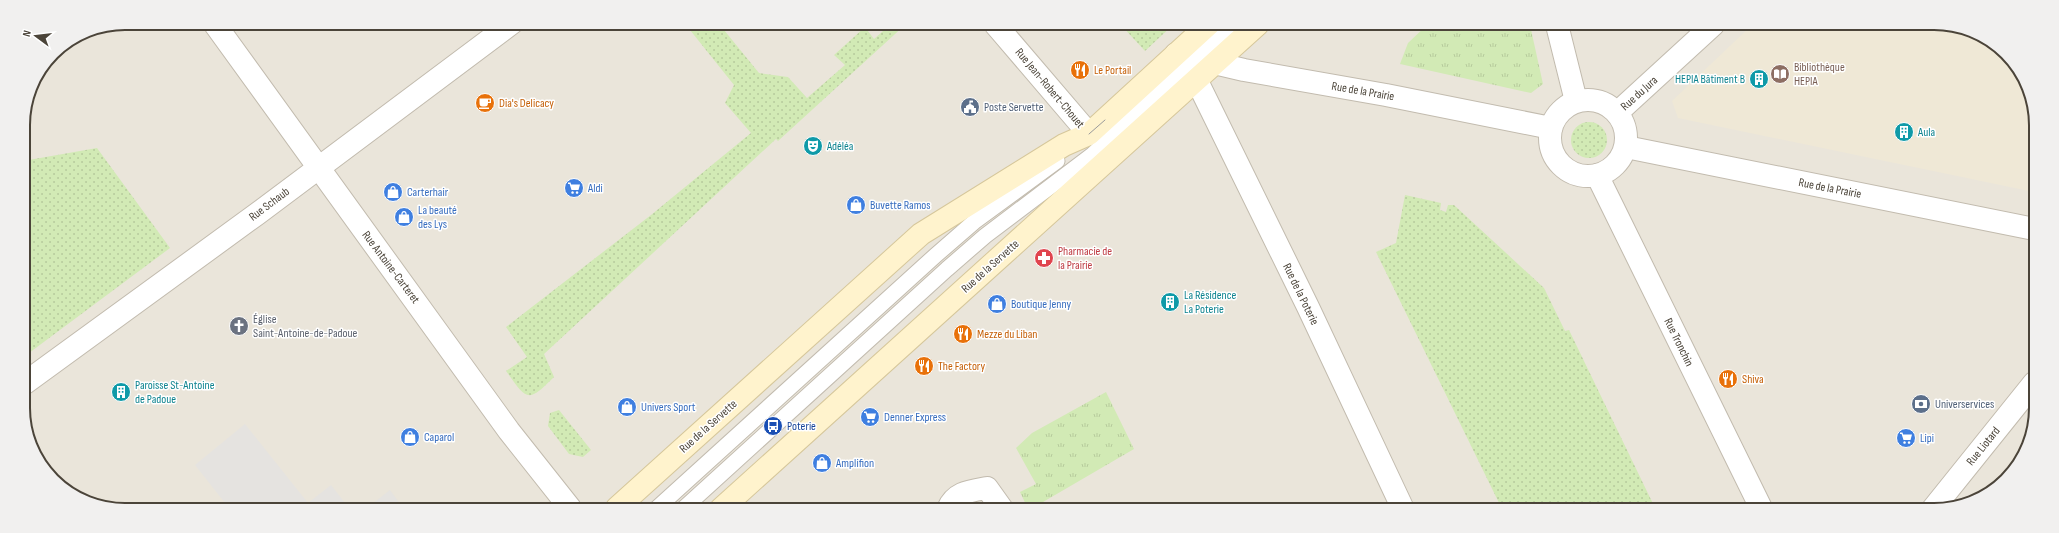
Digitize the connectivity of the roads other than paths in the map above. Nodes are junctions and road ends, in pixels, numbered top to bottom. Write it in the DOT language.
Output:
graph roads {
  1 [pos="219,30"];
  2 [pos="503,30"];
  3 [pos="1000,30"];
  4 [pos="1202,30"];
  5 [pos="1230,30"];
  6 [pos="1250,30"];
  7 [pos="1558,30"];
  8 [pos="1708,30"];
  9 [pos="1176,54"];
  10 [pos="1203,67"];
  11 [pos="1576,101"];
  12 [pos="1618,112"];
  13 [pos="1551,128"];
  14 [pos="1089,134"];
  15 [pos="1626,147"];
  16 [pos="318,167"];
  17 [pos="1597,175"];
  18 [pos="2029,228"];
  19 [pos="30,379"];
  20 [pos="2029,388"];
  21 [pos="566,503"];
  22 [pos="623,503"];
  23 [pos="662,503"];
  24 [pos="690,503"];
  25 [pos="728,503"];
  26 [pos="950,503"];
  27 [pos="998,503"];
  28 [pos="1400,503"];
  29 [pos="1759,503"];
  30 [pos="1938,503"];
  1 -- 16 [label="street, Rue Antoine-Carteret"];
  2 -- 16 [label="street, Rue Schaub"];
  3 -- 14 [label="street, Rue Jean-Robert-Chouet"];
  4 -- 9 [label="main road, Rue de la Servette"];
  5 -- 10 [label="lane"];
  6 -- 10 [label="main road, Rue de la Servette"];
  7 -- 11 [label="street"];
  8 -- 12 [label="street, Rue du Jura"];
  9 -- 10 [label="street, Rue de la Prairie"];
  9 -- 14 [label="main road, Rue de la Servette"];
  10 -- 13 [label="street, Rue de la Prairie"];
  10 -- 24 [label="lane"];
  10 -- 25 [label="main road, Rue de la Servette"];
  10 -- 28 [label="street, Rue de la Poterie"];
  11 -- 12 [label="street"];
  11 -- 13 [label="street"];
  12 -- 15 [label="street"];
  13 -- 17 [label="street"];
  14 -- 22 [label="main road, Rue de la Servette"];
  14 -- 23 [label="lane"];
  15 -- 17 [label="street"];
  15 -- 18 [label="street, Rue de la Prairie"];
  16 -- 19 [label="street, Rue Schaub"];
  16 -- 21 [label="street, Rue Antoine-Carteret"];
  17 -- 29 [label="street, Rue Tronchin"];
  20 -- 30 [label="street, Rue Liotard"];
  26 -- 27 [label="street"];
}
